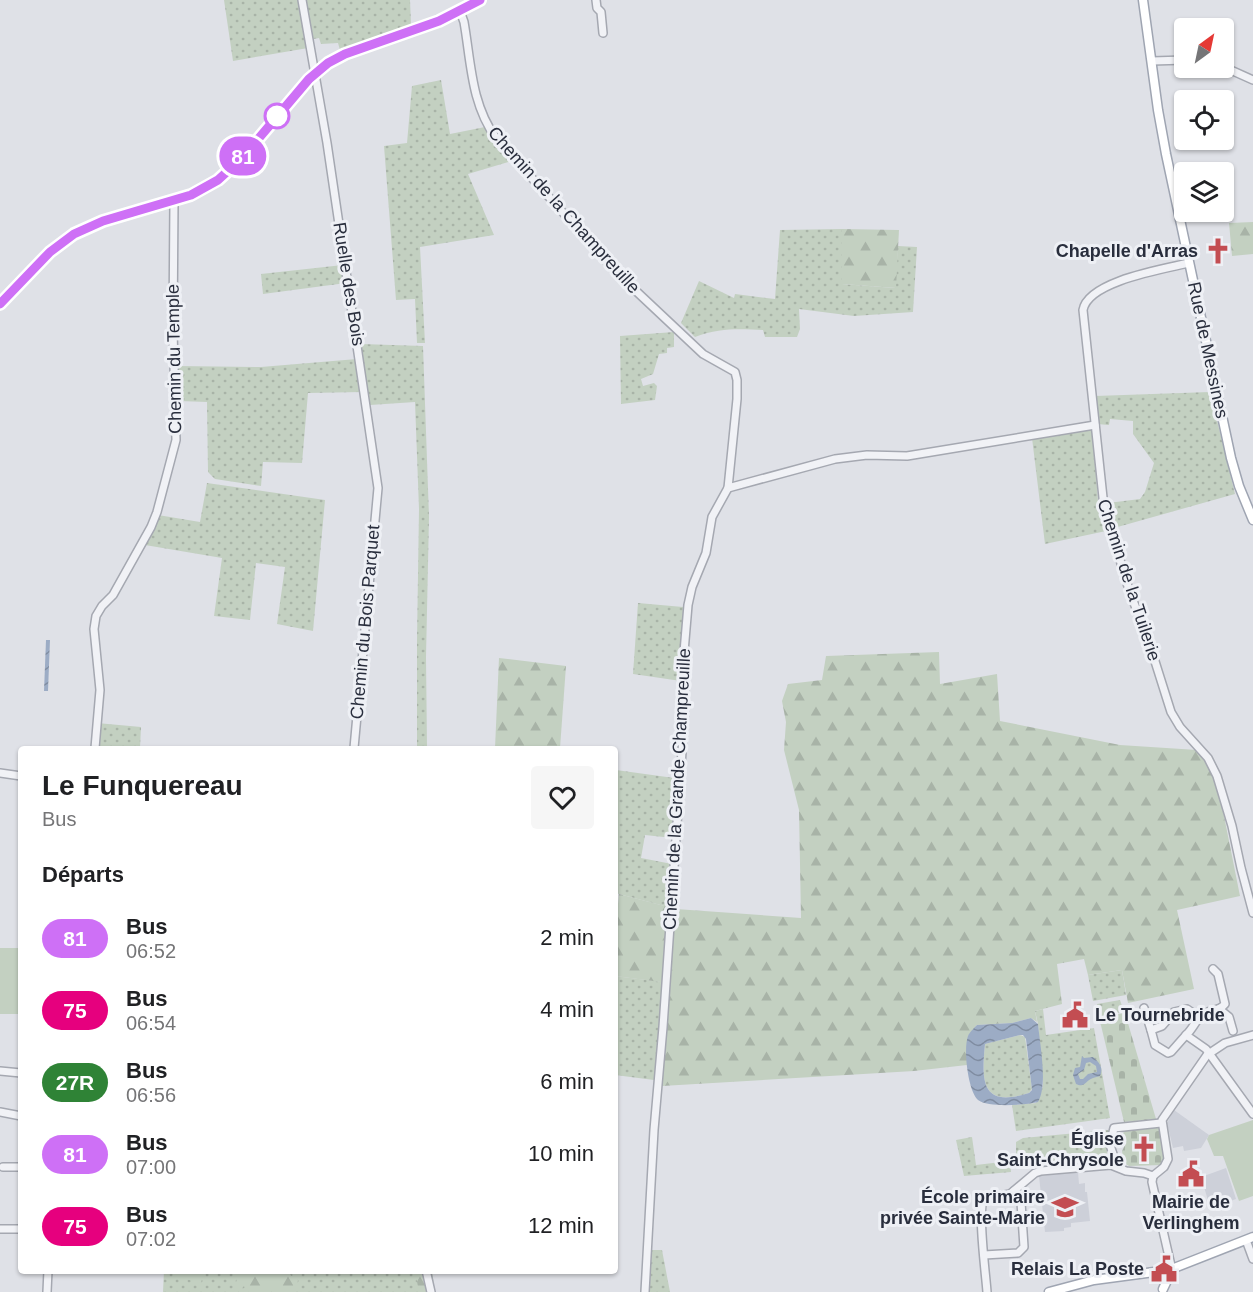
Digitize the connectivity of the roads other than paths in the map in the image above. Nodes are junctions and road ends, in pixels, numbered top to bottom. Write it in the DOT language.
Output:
graph roads {
  1 [pos="302,0"];
  2 [pos="480,0"];
  3 [pos="596,0"];
  4 [pos="1143,0"];
  5 [pos="460,11"];
  6 [pos="603,33"];
  7 [pos="1174,60"];
  8 [pos="1152,61"];
  9 [pos="1234,71"];
  10 [pos="315,72"];
  11 [pos="1253,80"];
  12 [pos="174,201"];
  13 [pos="1189,263"];
  14 [pos="0,304"];
  15 [pos="674,327"];
  16 [pos="1095,425"];
  17 [pos="728,488"];
  18 [pos="378,496"];
  19 [pos="1253,520"];
  20 [pos="95,746"];
  21 [pos="354,746"];
  22 [pos="0,773"];
  23 [pos="18,776"];
  24 [pos="1253,913"];
  25 [pos="1213,969"];
  26 [pos="1144,1008"];
  27 [pos="1219,1009"];
  28 [pos="1200,1018"];
  29 [pos="1151,1030"];
  30 [pos="1233,1031"];
  31 [pos="1186,1035"];
  32 [pos="1253,1035"];
  33 [pos="1209,1053"];
  34 [pos="0,1071"];
  35 [pos="18,1073"];
  36 [pos="0,1112"];
  37 [pos="1253,1114"];
  38 [pos="18,1115"];
  39 [pos="1161,1123"];
  40 [pos="1117,1166"];
  41 [pos="3,1167"];
  42 [pos="18,1167"];
  43 [pos="1153,1176"];
  44 [pos="1014,1191"];
  45 [pos="0,1229"];
  46 [pos="18,1229"];
  47 [pos="1250,1239"];
  48 [pos="984,1255"];
  49 [pos="1253,1258"];
  50 [pos="1172,1270"];
  51 [pos="1161,1272"];
  52 [pos="48,1274"];
  53 [pos="427,1274"];
  54 [pos="1163,1291"];
  55 [pos="47,1292"];
  56 [pos="431,1292"];
  57 [pos="645,1292"];
  58 [pos="987,1292"];
  59 [pos="1049,1292"];
  1 -- 10 [label="street, Ruelle des Bois"];
  2 -- 5 [label="street"];
  3 -- 6 [label="street"];
  4 -- 8 [label="main road, Rue de Messines"];
  5 -- 10 [label="street"];
  5 -- 15 [label="street, Chemin de la Champreuille"];
  7 -- 8 [label="street"];
  8 -- 13 [label="main road, Rue de Messines"];
  9 -- 11 [label="street"];
  10 -- 12 [label="street"];
  10 -- 18 [label="street, Ruelle des Bois"];
  12 -- 14 [label="street"];
  12 -- 20 [label="street, Chemin du Temple"];
  13 -- 16 [label="street, Chemin de la Tuilerie"];
  13 -- 19 [label="main road, Rue de Messines"];
  15 -- 17 [label="street, Chemin de la Grande Champreuille"];
  16 -- 17 [label="street"];
  16 -- 24 [label="street, Chemin de la Tuilerie"];
  17 -- 57 [label="street, Chemin de la Grande Champreuille"];
  18 -- 21 [label="street, Chemin du Bois Parquet"];
  22 -- 23 [label="street"];
  25 -- 27 [label="street"];
  26 -- 29 [label="street"];
  27 -- 28 [label="street"];
  27 -- 30 [label="street"];
  28 -- 29 [label="street"];
  28 -- 31 [label="street"];
  29 -- 31 [label="street"];
  31 -- 33 [label="street"];
  32 -- 33 [label="street"];
  33 -- 37 [label="street"];
  33 -- 39 [label="street"];
  34 -- 35 [label="street"];
  36 -- 38 [label="street"];
  39 -- 40 [label="street"];
  39 -- 43 [label="street"];
  40 -- 43 [label="street"];
  40 -- 44 [label="street"];
  41 -- 42 [label="street"];
  43 -- 50 [label="street"];
  44 -- 48 [label="street"];
  44 -- 48 [label="street"];
  45 -- 46 [label="street"];
  47 -- 49 [label="street"];
  47 -- 50 [label="main road"];
  48 -- 58 [label="street"];
  50 -- 51 [label="main road"];
  50 -- 54 [label="main road"];
  51 -- 54 [label="main road"];
  51 -- 59 [label="main road"];
  52 -- 55 [label="street"];
  53 -- 56 [label="street"];
}
